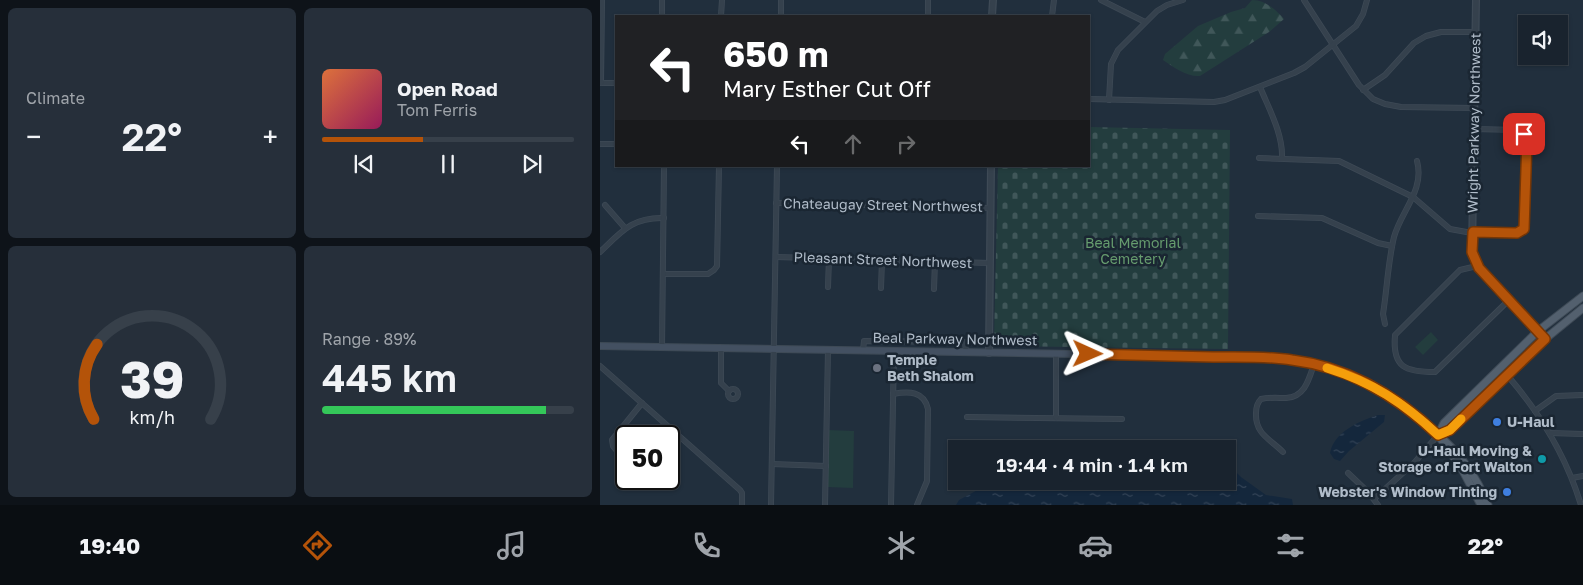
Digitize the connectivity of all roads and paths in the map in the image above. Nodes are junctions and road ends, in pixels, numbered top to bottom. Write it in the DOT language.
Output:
graph roads {
  1 [pos="602,0"];
  2 [pos="662,0"];
  3 [pos="722,0"];
  4 [pos="781,0"];
  5 [pos="928,0"];
  6 [pos="993,0"];
  7 [pos="1054,0"];
  8 [pos="1101,0"];
  9 [pos="1183,0"];
  10 [pos="1304,0"];
  11 [pos="1367,0"];
  12 [pos="1476,0"];
  13 [pos="662,15"];
  14 [pos="722,15"];
  15 [pos="781,15"];
  16 [pos="928,15"];
  17 [pos="992,15"];
  18 [pos="1052,15"];
  19 [pos="1145,22"];
  20 [pos="1476,32"];
  21 [pos="1333,45"];
  22 [pos="601,83"];
  23 [pos="615,83"];
  24 [pos="1260,87"];
  25 [pos="1363,90"];
  26 [pos="1090,100"];
  27 [pos="1109,100"];
  28 [pos="1474,108"];
  29 [pos="1474,130"];
  30 [pos="600,144"];
  31 [pos="615,144"];
  32 [pos="1259,158"];
  33 [pos="1282,158"];
  34 [pos="1417,161"];
  35 [pos="664,167"];
  36 [pos="719,167"];
  37 [pos="777,167"];
  38 [pos="991,167"];
  39 [pos="1413,197"];
  40 [pos="776,203"];
  41 [pos="605,204"];
  42 [pos="990,208"];
  43 [pos="1258,216"];
  44 [pos="664,218"];
  45 [pos="625,228"];
  46 [pos="1472,233"];
  47 [pos="1392,246"];
  48 [pos="600,252"];
  49 [pos="776,257"];
  50 [pos="829,258"];
  51 [pos="882,260"];
  52 [pos="935,261"];
  53 [pos="990,263"];
  54 [pos="1478,266"];
  55 [pos="663,274"];
  56 [pos="828,287"];
  57 [pos="881,288"];
  58 [pos="934,289"];
  59 [pos="1583,296"];
  60 [pos="1509,300"];
  61 [pos="1583,308"];
  62 [pos="1385,324"];
  63 [pos="1538,331"];
  64 [pos="1545,339"];
  65 [pos="600,346"];
  66 [pos="662,347"];
  67 [pos="721,348"];
  68 [pos="774,349"];
  69 [pos="828,350"];
  70 [pos="863,350"];
  71 [pos="894,351"];
  72 [pos="966,352"];
  73 [pos="989,353"];
  74 [pos="1056,354"];
  75 [pos="1513,356"];
  76 [pos="1314,364"];
  77 [pos="600,366"];
  78 [pos="1507,374"];
  79 [pos="729,391"];
  80 [pos="893,394"];
  81 [pos="1583,395"];
  82 [pos="642,403"];
  83 [pos="1535,411"];
  84 [pos="967,416"];
  85 [pos="1056,418"];
  86 [pos="1122,419"];
  87 [pos="624,425"];
  88 [pos="1452,428"];
  89 [pos="1550,433"];
  90 [pos="1583,434"];
  91 [pos="1438,435"];
  92 [pos="615,436"];
  93 [pos="1452,447"];
  94 [pos="615,448"];
  95 [pos="1283,452"];
  96 [pos="772,464"];
  97 [pos="826,466"];
  98 [pos="1348,473"];
  99 [pos="1583,476"];
  100 [pos="1572,478"];
  101 [pos="1374,499"];
  102 [pos="742,505"];
  103 [pos="771,505"];
  104 [pos="825,505"];
  105 [pos="891,505"];
  106 [pos="917,505"];
  107 [pos="1378,505"];
  108 [pos="1483,505"];
  109 [pos="1582,505"];
  1 -- 22 [label="street"];
  2 -- 13 [label="street"];
  3 -- 14 [label="street"];
  4 -- 15 [label="street"];
  5 -- 16 [label="street"];
  6 -- 17 [label="street"];
  7 -- 18 [label="street"];
  8 -- 19 [label="street"];
  9 -- 19 [label="street"];
  10 -- 21 [label="street"];
  11 -- 21 [label="street"];
  12 -- 20 [label="street, Wright Parkway Northwest"];
  19 -- 27 [label="street"];
  20 -- 25 [label="street"];
  20 -- 28 [label="street, Wright Parkway Northwest"];
  21 -- 24 [label="street"];
  21 -- 25 [label="street"];
  22 -- 23 [label="street"];
  24 -- 27 [label="street"];
  24 -- 33 [label="street"];
  25 -- 28 [label="street"];
  26 -- 27 [label="street"];
  28 -- 29 [label="street, Wright Parkway Northwest"];
  29 -- 46 [label="street, Wright Parkway Northwest"];
  29 -- 46 [label="street"];
  30 -- 31 [label="street"];
  32 -- 33 [label="street"];
  33 -- 39 [label="street"];
  34 -- 39 [label="street"];
  35 -- 44 [label="street"];
  36 -- 55 [label="street"];
  37 -- 40 [label="street"];
  38 -- 42 [label="street"];
  39 -- 46 [label="street"];
  39 -- 47 [label="street"];
  40 -- 42 [label="street, Chateaugay Street Northwest"];
  40 -- 49 [label="street"];
  41 -- 45 [label="street"];
  42 -- 53 [label="street"];
  43 -- 47 [label="street"];
  44 -- 45 [label="street"];
  44 -- 55 [label="street"];
  45 -- 48 [label="street"];
  46 -- 54 [label="street, Wright Parkway Northwest"];
  47 -- 62 [label="street"];
  49 -- 50 [label="street, Pleasant Street Northwest"];
  49 -- 68 [label="street"];
  50 -- 51 [label="street, Pleasant Street Northwest"];
  50 -- 56 [label="street"];
  51 -- 52 [label="street, Pleasant Street Northwest"];
  51 -- 57 [label="street"];
  52 -- 53 [label="street, Pleasant Street Northwest"];
  52 -- 58 [label="street"];
  53 -- 73 [label="street"];
  54 -- 60 [label="street, Wright Parkway Northwest"];
  54 -- 60 [label="street"];
  55 -- 66 [label="street"];
  59 -- 63 [label="main road"];
  60 -- 63 [label="street, Wright Parkway Northwest"];
  61 -- 64 [label="main road"];
  63 -- 64 [label="street, Wright Parkway Northwest"];
  63 -- 75 [label="main road"];
  64 -- 78 [label="main road"];
  65 -- 66 [label="main road, Beal Parkway Northwest"];
  66 -- 67 [label="main road, Beal Parkway Northwest"];
  67 -- 68 [label="main road, Beal Parkway Northwest"];
  67 -- 79 [label="street"];
  68 -- 69 [label="main road, Beal Parkway Northwest"];
  68 -- 96 [label="street"];
  69 -- 70 [label="main road, Beal Parkway Northwest"];
  69 -- 97 [label="street"];
  70 -- 71 [label="main road, Beal Parkway Northwest"];
  70 -- 72 [label="street"];
  71 -- 72 [label="main road, Beal Parkway Northwest"];
  71 -- 80 [label="street"];
  72 -- 73 [label="main road, Beal Parkway Northwest"];
  73 -- 74 [label="main road, Beal Parkway Northwest"];
  74 -- 76 [label="main road, Beal Parkway Northwest"];
  74 -- 85 [label="street"];
  75 -- 78 [label="main road"];
  75 -- 91 [label="main road"];
  76 -- 91 [label="main road, Beal Parkway Northwest"];
  76 -- 95 [label="street"];
  77 -- 82 [label="street"];
  78 -- 83 [label="street"];
  78 -- 88 [label="main road"];
  80 -- 105 [label="street"];
  80 -- 106 [label="street"];
  81 -- 83 [label="street"];
  82 -- 87 [label="street"];
  82 -- 102 [label="street"];
  83 -- 89 [label="street"];
  84 -- 85 [label="street"];
  85 -- 86 [label="street"];
  88 -- 91 [label="main road"];
  88 -- 93 [label="main road"];
  89 -- 90 [label="street"];
  89 -- 100 [label="street"];
  91 -- 93 [label="main road, Beal Parkway Northwest"];
  91 -- 101 [label="street"];
  91 -- 108 [label="main road, Beal Parkway Northwest"];
  92 -- 94 [label="street"];
  93 -- 108 [label="main road, Beal Parkway Northwest"];
  96 -- 97 [label="street"];
  96 -- 103 [label="street"];
  97 -- 104 [label="street"];
  98 -- 101 [label="street"];
  99 -- 100 [label="street"];
  100 -- 109 [label="street"];
  101 -- 107 [label="street"];
}
